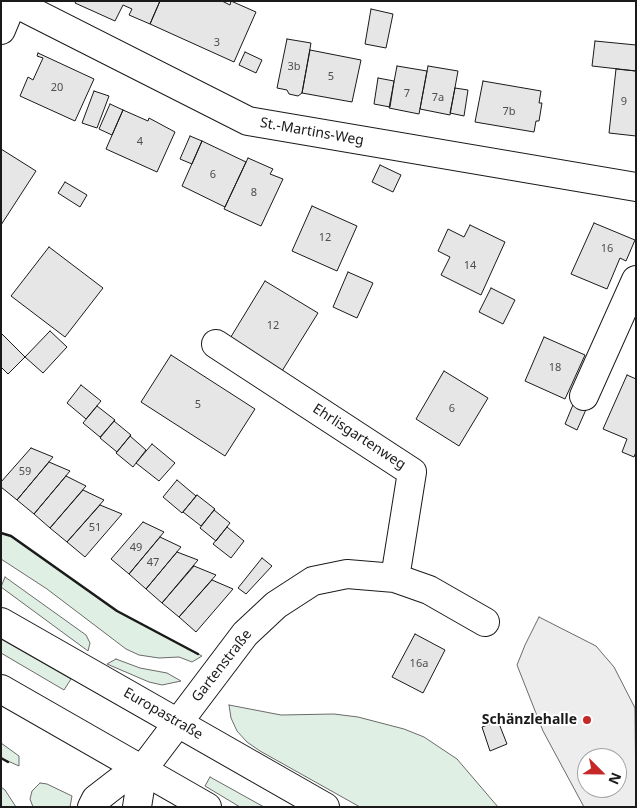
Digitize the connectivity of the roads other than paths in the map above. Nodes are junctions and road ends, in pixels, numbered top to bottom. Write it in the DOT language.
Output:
graph roads {
  1 [pos="13,1"];
  2 [pos="1,30"];
  3 [pos="636,187"];
  4 [pos="636,280"];
  5 [pos="216,344"];
  6 [pos="584,396"];
  7 [pos="395,578"];
  8 [pos="1,622"];
  9 [pos="485,622"];
  10 [pos="1,689"];
  11 [pos="179,723"];
  12 [pos="143,769"];
  13 [pos="92,807"];
  14 [pos="137,807"];
  15 [pos="207,807"];
  16 [pos="325,807"];
  1 -- 2 [label="street"];
  1 -- 3 [label="street, St.-Martins-Weg"];
  4 -- 6 [label="street"];
  5 -- 7 [label="street, Ehrlisgartenweg"];
  7 -- 9 [label="street, Gartenstraße"];
  7 -- 11 [label="street, Gartenstraße"];
  8 -- 11 [label="street, Europastraße"];
  10 -- 12 [label="street"];
  11 -- 12 [label="street, Gartenstraße"];
  11 -- 16 [label="street, Europastraße"];
  12 -- 13 [label="street, Gartenstraße"];
  12 -- 14 [label="street, Gartenstraße"];
  12 -- 15 [label="street"];
}
